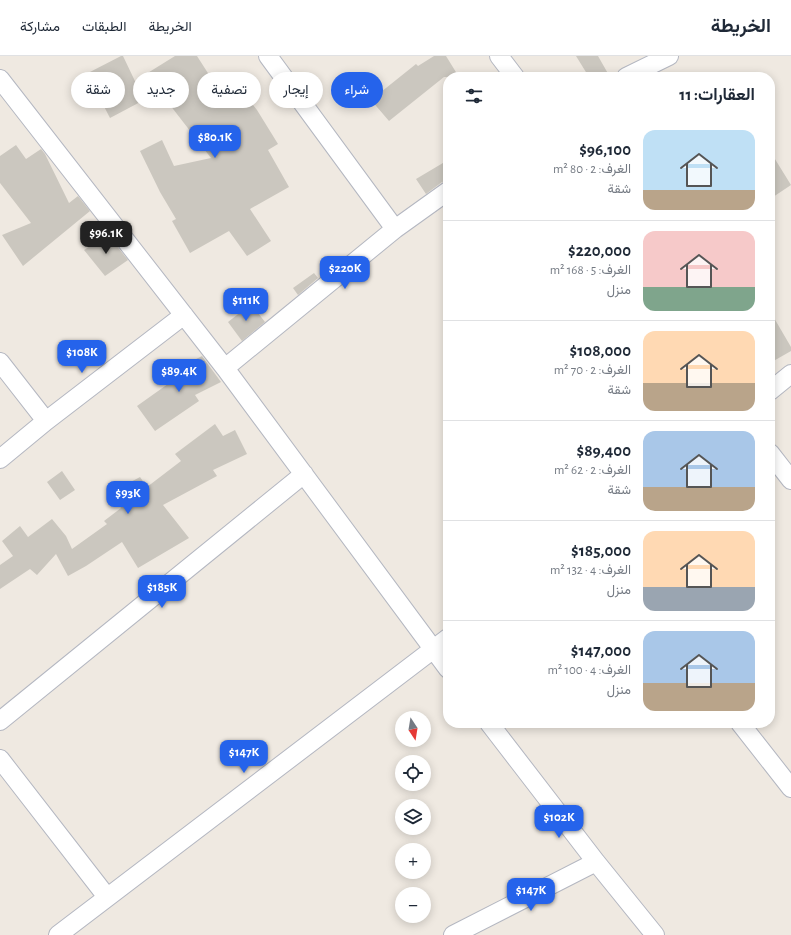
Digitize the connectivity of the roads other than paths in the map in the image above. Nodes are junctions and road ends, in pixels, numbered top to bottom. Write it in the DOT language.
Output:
graph roads {
  1 [pos="268,56"];
  2 [pos="500,56"];
  3 [pos="669,56"];
  4 [pos="511,72"];
  5 [pos="636,72"];
  6 [pos="0,79"];
  7 [pos="443,195"];
  8 [pos="395,229"];
  9 [pos="184,316"];
  10 [pos="0,362"];
  11 [pos="225,368"];
  12 [pos="791,374"];
  13 [pos="775,387"];
  14 [pos="46,421"];
  15 [pos="0,459"];
  16 [pos="775,459"];
  17 [pos="304,474"];
  18 [pos="791,480"];
  19 [pos="443,642"];
  20 [pos="433,650"];
  21 [pos="443,663"];
  22 [pos="0,721"];
  23 [pos="493,728"];
  24 [pos="744,728"];
  25 [pos="0,759"];
  26 [pos="791,788"];
  27 [pos="596,862"];
  28 [pos="107,897"];
  29 [pos="58,935"];
  30 [pos="453,935"];
  31 [pos="655,935"];
  1 -- 8 [label="street"];
  2 -- 4 [label="street"];
  3 -- 5 [label="street"];
  6 -- 9 [label="street"];
  7 -- 8 [label="street"];
  8 -- 11 [label="street"];
  9 -- 11 [label="street"];
  9 -- 14 [label="street"];
  10 -- 14 [label="street"];
  11 -- 17 [label="street"];
  12 -- 13 [label="street"];
  14 -- 15 [label="street"];
  16 -- 18 [label="street"];
  17 -- 20 [label="street"];
  17 -- 22 [label="street"];
  19 -- 20 [label="street"];
  20 -- 21 [label="street"];
  20 -- 28 [label="street"];
  23 -- 27 [label="street"];
  24 -- 26 [label="street"];
  25 -- 28 [label="street"];
  27 -- 30 [label="street"];
  27 -- 31 [label="street"];
  28 -- 29 [label="street"];
}
